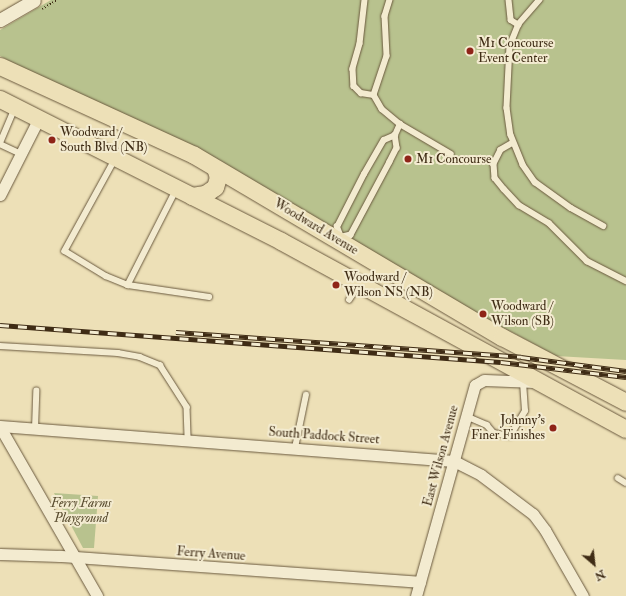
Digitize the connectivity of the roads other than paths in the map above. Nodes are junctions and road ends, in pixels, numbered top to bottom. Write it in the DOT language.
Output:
graph roads {
  1 [pos="34,0"];
  2 [pos="365,0"];
  3 [pos="390,0"];
  4 [pos="509,0"];
  5 [pos="540,0"];
  6 [pos="0,20"];
  7 [pos="519,25"];
  8 [pos="0,66"];
  9 [pos="374,95"];
  10 [pos="0,100"];
  11 [pos="15,107"];
  12 [pos="39,118"];
  13 [pos="400,124"];
  14 [pos="395,135"];
  15 [pos="0,143"];
  16 [pos="513,144"];
  17 [pos="21,154"];
  18 [pos="451,154"];
  19 [pos="116,158"];
  20 [pos="215,168"];
  21 [pos="184,192"];
  22 [pos="0,195"];
  23 [pos="603,226"];
  24 [pos="339,239"];
  25 [pos="626,281"];
  26 [pos="359,284"];
  27 [pos="128,285"];
  28 [pos="209,297"];
  29 [pos="349,300"];
  30 [pos="0,346"];
  31 [pos="530,382"];
  32 [pos="36,391"];
  33 [pos="306,395"];
  34 [pos="626,402"];
  35 [pos="466,416"];
  36 [pos="0,426"];
  37 [pos="35,429"];
  38 [pos="626,429"];
  39 [pos="188,440"];
  40 [pos="296,448"];
  41 [pos="454,461"];
  42 [pos="618,478"];
  43 [pos="626,483"];
  44 [pos="0,554"];
  45 [pos="75,558"];
  46 [pos="420,582"];
  47 [pos="97,596"];
  48 [pos="416,596"];
  49 [pos="583,596"];
  1 -- 6 [label="street"];
  2 -- 9 [label="lane"];
  3 -- 9 [label="lane"];
  4 -- 7 [label="lane"];
  5 -- 7 [label="lane"];
  7 -- 16 [label="lane"];
  8 -- 20 [label="main road, Woodward Avenue"];
  9 -- 13 [label="lane"];
  10 -- 11 [label="main road"];
  11 -- 12 [label="main road"];
  11 -- 15 [label="lane"];
  12 -- 17 [label="street"];
  12 -- 19 [label="main road"];
  13 -- 14 [label="lane"];
  13 -- 18 [label="lane"];
  14 -- 24 [label="lane"];
  14 -- 24 [label="lane"];
  15 -- 17 [label="lane"];
  16 -- 23 [label="lane"];
  16 -- 25 [label="lane"];
  17 -- 22 [label="street"];
  19 -- 21 [label="main road"];
  19 -- 27 [label="lane"];
  20 -- 21 [label="main road"];
  20 -- 24 [label="main road, Woodward Avenue"];
  21 -- 26 [label="main road"];
  21 -- 27 [label="lane"];
  24 -- 34 [label="main road, Woodward Avenue"];
  26 -- 29 [label="lane"];
  26 -- 31 [label="main road"];
  27 -- 28 [label="lane"];
  30 -- 39 [label="lane"];
  31 -- 35 [label="street, East Wilson Avenue"];
  31 -- 35 [label="lane"];
  31 -- 38 [label="main road"];
  32 -- 37 [label="lane"];
  33 -- 40 [label="lane"];
  35 -- 41 [label="street, East Wilson Avenue"];
  36 -- 37 [label="street, South Paddock Street"];
  36 -- 45 [label="street"];
  37 -- 39 [label="street, South Paddock Street"];
  39 -- 40 [label="street, South Paddock Street"];
  40 -- 41 [label="street, South Paddock Street"];
  41 -- 46 [label="street, East Wilson Avenue"];
  41 -- 49 [label="street, South Paddock Street"];
  42 -- 43 [label="lane"];
  44 -- 45 [label="street, Ferry Avenue"];
  45 -- 46 [label="street, Ferry Avenue"];
  45 -- 47 [label="street"];
  46 -- 48 [label="street, East Wilson Avenue"];
}
